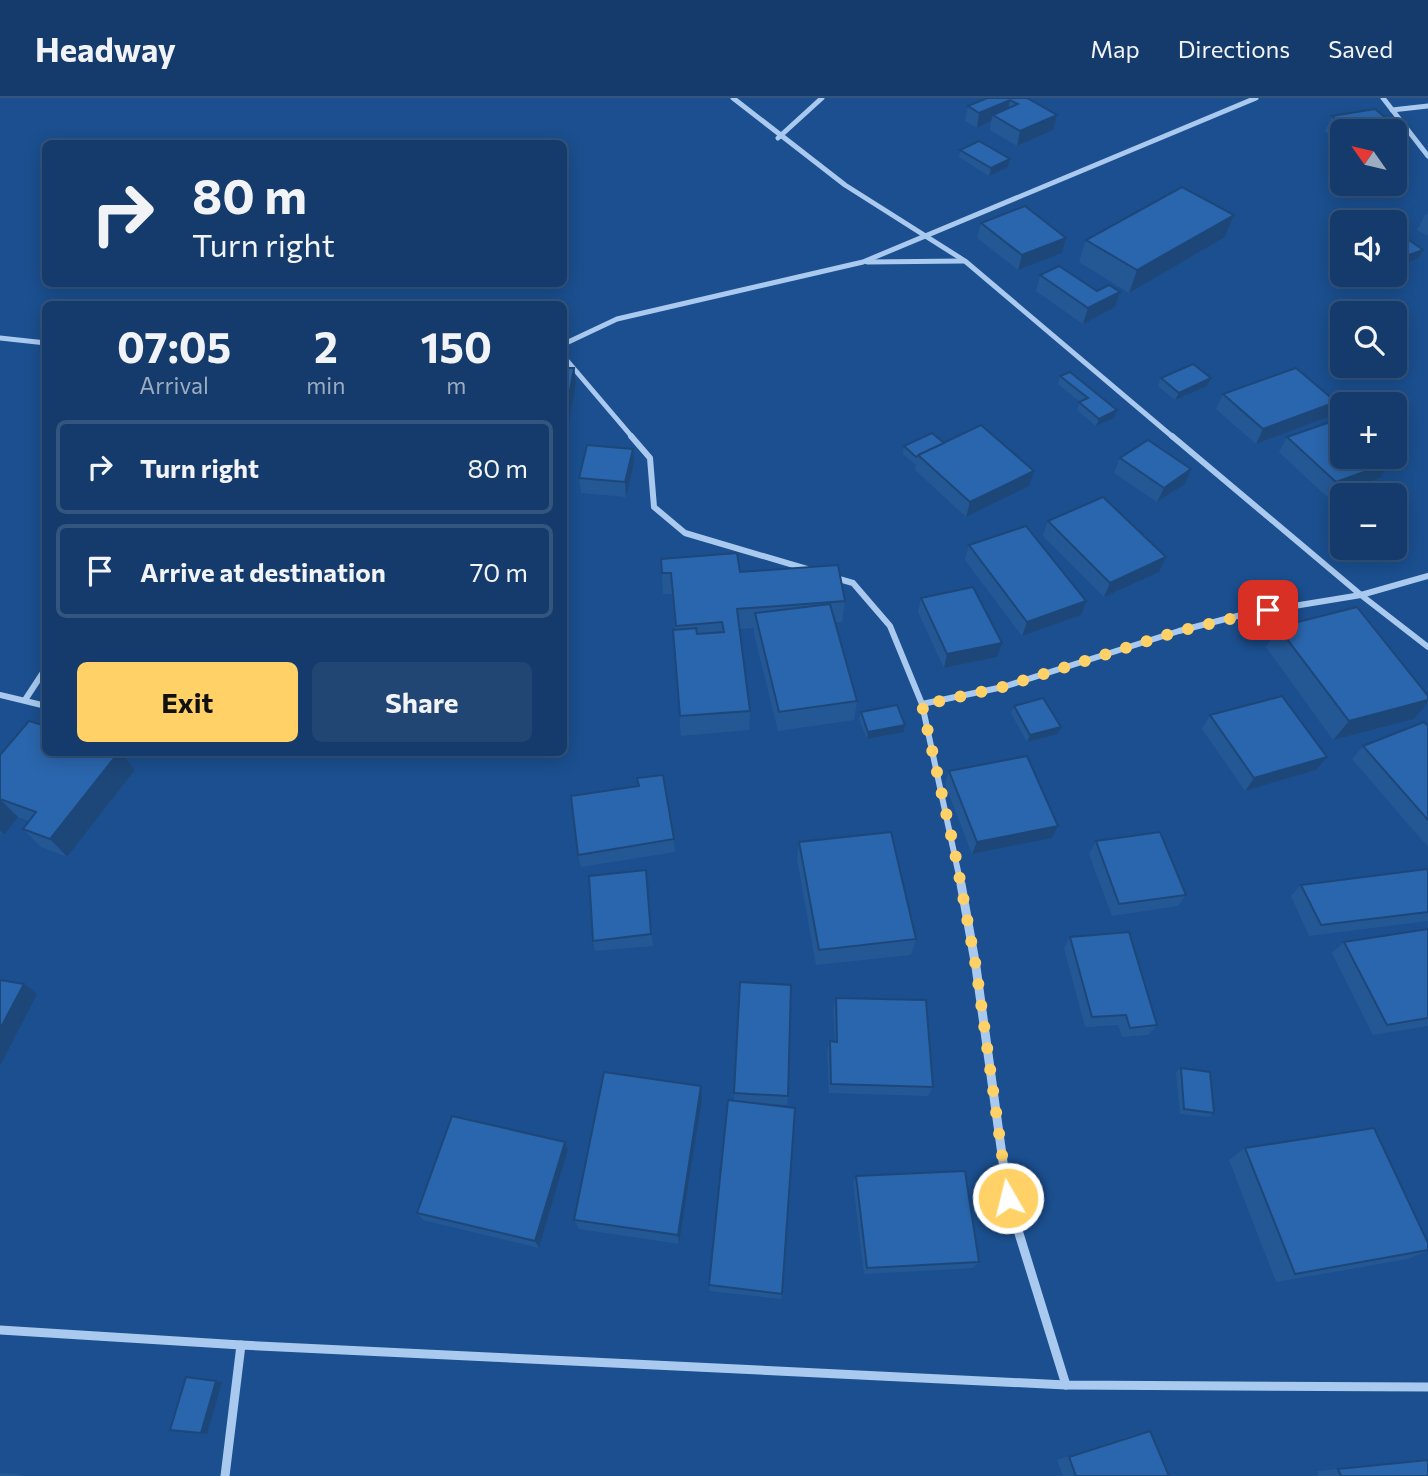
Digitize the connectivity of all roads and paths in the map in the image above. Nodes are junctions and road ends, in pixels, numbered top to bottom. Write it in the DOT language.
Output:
graph roads {
  1 [pos="733,98"];
  2 [pos="822,98"];
  3 [pos="1256,98"];
  4 [pos="1383,98"];
  5 [pos="1428,106"];
  6 [pos="1392,110"];
  7 [pos="778,138"];
  8 [pos="1428,156"];
  9 [pos="925,237"];
  10 [pos="965,261"];
  11 [pos="863,262"];
  12 [pos="0,338"];
  13 [pos="42,343"];
  14 [pos="567,343"];
  15 [pos="567,361"];
  16 [pos="1428,576"];
  17 [pos="1361,595"];
  18 [pos="1428,647"];
  19 [pos="42,674"];
  20 [pos="0,695"];
  21 [pos="25,700"];
  22 [pos="42,705"];
  23 [pos="922,705"];
  24 [pos="0,1330"];
  25 [pos="241,1345"];
  26 [pos="1066,1385"];
  27 [pos="1428,1387"];
  28 [pos="225,1476"];
  1 -- 7 [label="street"];
  2 -- 7 [label="street"];
  3 -- 9 [label="street"];
  4 -- 6 [label="street"];
  5 -- 6 [label="street"];
  6 -- 8 [label="street"];
  7 -- 9 [label="street"];
  9 -- 10 [label="street"];
  9 -- 11 [label="street"];
  10 -- 11 [label="street"];
  10 -- 17 [label="street"];
  11 -- 14 [label="street"];
  12 -- 13 [label="street"];
  15 -- 23 [label="street"];
  16 -- 17 [label="street"];
  17 -- 18 [label="street"];
  17 -- 23 [label="street"];
  19 -- 21 [label="street"];
  20 -- 21 [label="street"];
  21 -- 22 [label="street"];
  23 -- 26 [label="street"];
  24 -- 25 [label="street"];
  25 -- 26 [label="street"];
  25 -- 28 [label="street"];
  26 -- 27 [label="street"];
}
